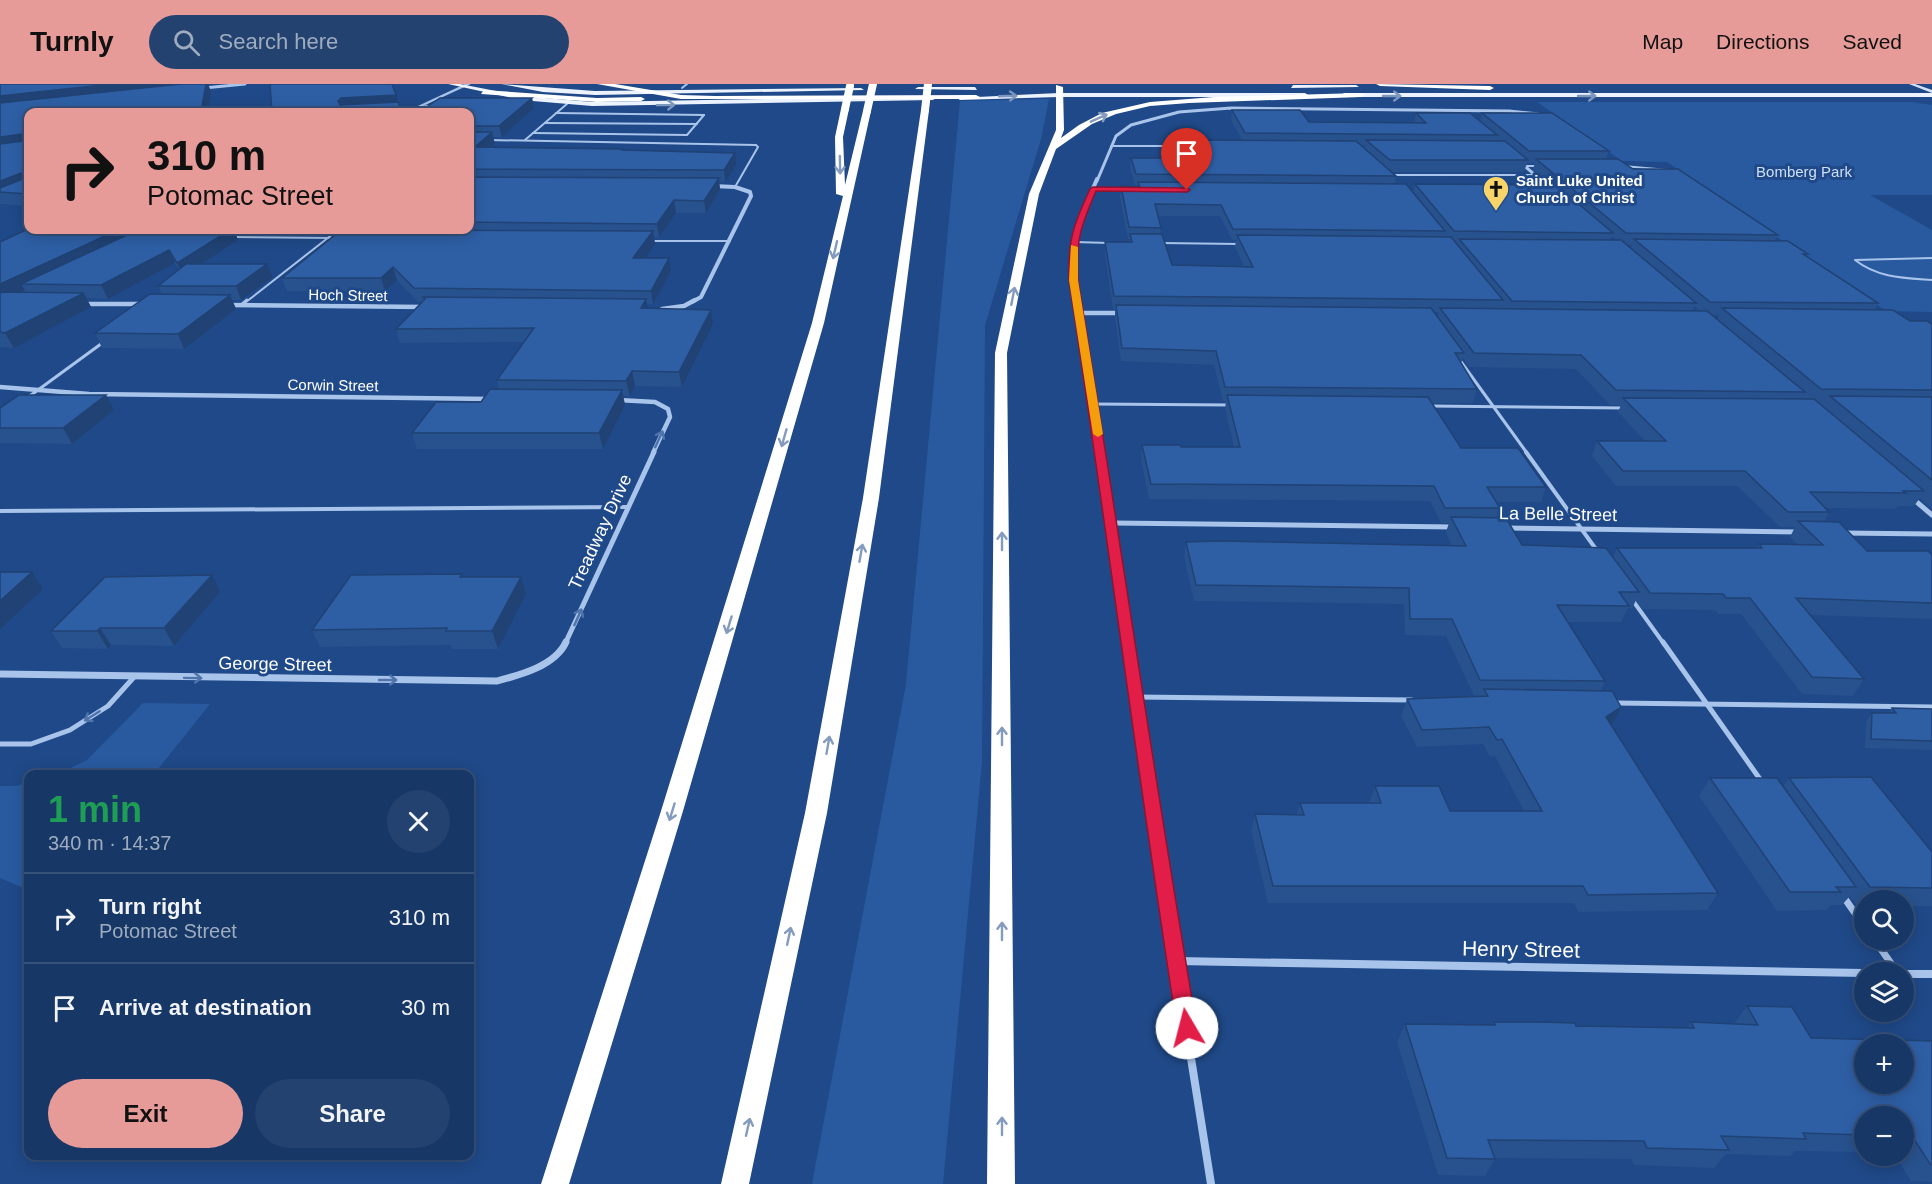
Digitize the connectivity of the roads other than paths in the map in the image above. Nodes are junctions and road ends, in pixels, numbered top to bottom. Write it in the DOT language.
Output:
graph roads {
  1 [pos="245,84"];
  2 [pos="451,84"];
  3 [pos="504,84"];
  4 [pos="575,84"];
  5 [pos="601,84"];
  6 [pos="873,84"];
  7 [pos="928,84"];
  8 [pos="1380,84"];
  9 [pos="1911,84"];
  10 [pos="645,85"];
  11 [pos="850,85"];
  12 [pos="466,86"];
  13 [pos="684,86"];
  14 [pos="1227,87"];
  15 [pos="1286,87"];
  16 [pos="989,88"];
  17 [pos="1024,88"];
  18 [pos="1490,88"];
  19 [pos="198,89"];
  20 [pos="543,90"];
  21 [pos="1059,91"];
  22 [pos="753,92"];
  23 [pos="651,93"];
  24 [pos="1932,94"];
  25 [pos="482,96"];
  26 [pos="1361,96"];
  27 [pos="976,97"];
  28 [pos="452,102"];
  29 [pos="568,103"];
  30 [pos="416,108"];
  31 [pos="1458,110"];
  32 [pos="556,113"];
  33 [pos="1550,115"];
  34 [pos="1466,117"];
  35 [pos="545,123"];
  36 [pos="697,124"];
  37 [pos="533,133"];
  38 [pos="581,134"];
  39 [pos="677,135"];
  40 [pos="480,140"];
  41 [pos="524,141"];
  42 [pos="574,141"];
  43 [pos="671,143"];
  44 [pos="1111,146"];
  45 [pos="1181,146"];
  46 [pos="1051,151"];
  47 [pos="1516,158"];
  48 [pos="1524,165"];
  49 [pos="1547,165"];
  50 [pos="1615,166"];
  51 [pos="1672,171"];
  52 [pos="1535,175"];
  53 [pos="1393,182"];
  54 [pos="712,186"];
  55 [pos="735,187"];
  56 [pos="1093,189"];
  57 [pos="1140,189"];
  58 [pos="1544,192"];
  59 [pos="841,221"];
  60 [pos="333,234"];
  61 [pos="222,237"];
  62 [pos="328,238"];
  63 [pos="339,238"];
  64 [pos="648,240"];
  65 [pos="730,241"];
  66 [pos="1074,242"];
  67 [pos="1121,243"];
  68 [pos="1156,243"];
  69 [pos="1239,244"];
  70 [pos="1932,258"];
  71 [pos="1932,280"];
  72 [pos="71,303"];
  73 [pos="146,304"];
  74 [pos="219,305"];
  75 [pos="241,305"];
  76 [pos="436,308"];
  77 [pos="651,309"];
  78 [pos="1078,313"];
  79 [pos="1125,313"];
  80 [pos="110,338"];
  81 [pos="1454,352"];
  82 [pos="0,387"];
  83 [pos="36,391"];
  84 [pos="500,399"];
  85 [pos="606,400"];
  86 [pos="18,404"];
  87 [pos="1093,404"];
  88 [pos="1234,405"];
  89 [pos="1423,406"];
  90 [pos="1494,407"];
  91 [pos="1634,408"];
  92 [pos="1906,493"];
  93 [pos="628,507"];
  94 [pos="0,510"];
  95 [pos="1932,515"];
  96 [pos="1112,523"];
  97 [pos="1464,527"];
  98 [pos="1499,528"];
  99 [pos="1582,529"];
  100 [pos="1807,532"];
  101 [pos="1841,533"];
  102 [pos="1932,534"];
  103 [pos="1602,558"];
  104 [pos="1630,597"];
  105 [pos="546,664"];
  106 [pos="0,674"];
  107 [pos="135,676"];
  108 [pos="1136,697"];
  109 [pos="1421,700"];
  110 [pos="1611,703"];
  111 [pos="1706,704"];
  112 [pos="1932,707"];
  113 [pos="0,744"];
  114 [pos="1768,791"];
  115 [pos="1837,888"];
  116 [pos="1854,912"];
  117 [pos="1177,961"];
  118 [pos="1854,973"];
  119 [pos="1914,974"];
  120 [pos="1932,974"];
  121 [pos="555,1184"];
  122 [pos="735,1184"];
  123 [pos="1002,1184"];
  124 [pos="1211,1184"];
  1 -- 19 [label="street"];
  2 -- 12 [label="main road"];
  3 -- 20 [label="main road"];
  4 -- 20 [label="highway"];
  5 -- 23 [label="highway"];
  6 -- 59 [label="highway, bridge"];
  122 -- 7 [label="highway, one-way, bridge"];
  8 -- 18 [label="highway"];
  9 -- 24 [label="main road"];
  10 -- 13 [label="highway"];
  10 -- 23 [label="highway"];
  11 -- 59 [label="highway, one-way, bridge"];
  12 -- 25 [label="main road"];
  12 -- 30 [label="street"];
  13 -- 22 [label="highway"];
  14 -- 21 [label="main road"];
  15 -- 18 [label="main road"];
  16 -- 22 [label="main road"];
  17 -- 21 [label="main road"];
  18 -- 24 [label="main road"];
  20 -- 23 [label="main road"];
  21 -- 26 [label="main road"];
  27 -- 21 [label="main road, one-way"];
  21 -- 46 [label="highway"];
  22 -- 23 [label="main road"];
  23 -- 25 [label="highway"];
  23 -- 27 [label="highway"];
  26 -- 24 [label="main road, one-way"];
  25 -- 29 [label="main road"];
  46 -- 26 [label="highway, one-way"];
  29 -- 27 [label="main road, one-way"];
  28 -- 30 [label="main road"];
  29 -- 32 [label="lane"];
  31 -- 33 [label="street"];
  31 -- 34 [label="street"];
  31 -- 44 [label="street"];
  32 -- 35 [label="lane"];
  32 -- 36 [label="lane"];
  35 -- 36 [label="lane"];
  35 -- 37 [label="lane"];
  36 -- 39 [label="lane"];
  37 -- 38 [label="lane"];
  37 -- 41 [label="lane"];
  38 -- 39 [label="lane"];
  38 -- 42 [label="lane"];
  39 -- 43 [label="lane"];
  40 -- 41 [label="lane"];
  41 -- 42 [label="lane"];
  42 -- 43 [label="lane"];
  43 -- 55 [label="lane"];
  44 -- 45 [label="lane"];
  44 -- 56 [label="street"];
  123 -- 46 [label="highway, one-way"];
  47 -- 48 [label="street"];
  48 -- 49 [label="lane"];
  48 -- 52 [label="street"];
  50 -- 51 [label="lane"];
  52 -- 53 [label="lane"];
  52 -- 58 [label="street"];
  54 -- 55 [label="street"];
  55 -- 65 [label="street"];
  56 -- 57 [label="street"];
  56 -- 66 [label="street"];
  59 -- 121 [label="highway, one-way"];
  60 -- 62 [label="lane"];
  61 -- 62 [label="lane"];
  62 -- 63 [label="lane"];
  62 -- 75 [label="lane"];
  64 -- 65 [label="lane"];
  65 -- 77 [label="street"];
  66 -- 67 [label="lane"];
  66 -- 78 [label="street"];
  68 -- 69 [label="lane"];
  70 -- 71 [label="lane"];
  72 -- 73 [label="street"];
  74 -- 75 [label="street, Hoch Street"];
  75 -- 76 [label="street, Hoch Street"];
  78 -- 79 [label="street"];
  78 -- 87 [label="street"];
  80 -- 83 [label="lane"];
  81 -- 90 [label="lane"];
  82 -- 83 [label="street, Corwin Street"];
  83 -- 84 [label="street, Corwin Street"];
  83 -- 86 [label="lane"];
  93 -- 85 [label="street, Treadway Drive, one-way"];
  87 -- 88 [label="lane"];
  87 -- 96 [label="street"];
  89 -- 90 [label="lane"];
  90 -- 91 [label="lane"];
  90 -- 99 [label="lane"];
  92 -- 95 [label="street"];
  93 -- 94 [label="lane"];
  105 -- 93 [label="street, Treadway Drive, one-way"];
  96 -- 97 [label="street"];
  96 -- 108 [label="street"];
  98 -- 99 [label="street, La Belle Street"];
  99 -- 100 [label="street, La Belle Street"];
  99 -- 103 [label="lane"];
  101 -- 102 [label="street"];
  104 -- 111 [label="lane"];
  107 -- 105 [label="street, George Street, one-way"];
  106 -- 107 [label="street, George Street"];
  107 -- 113 [label="lane, one-way"];
  108 -- 109 [label="lane"];
  108 -- 117 [label="street"];
  110 -- 111 [label="lane"];
  111 -- 112 [label="lane"];
  111 -- 114 [label="lane"];
  115 -- 116 [label="lane"];
  117 -- 118 [label="street, Henry Street"];
  117 -- 124 [label="street"];
  119 -- 120 [label="street"];
}
